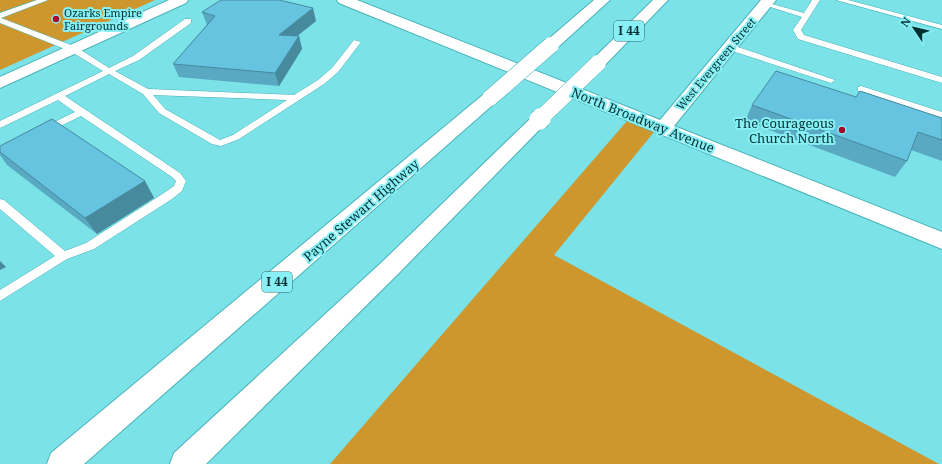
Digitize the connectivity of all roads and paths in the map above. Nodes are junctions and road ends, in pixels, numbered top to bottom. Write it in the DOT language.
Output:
graph roads {
  1 [pos="44,0"];
  2 [pos="181,0"];
  3 [pos="344,0"];
  4 [pos="603,0"];
  5 [pos="661,0"];
  6 [pos="816,0"];
  7 [pos="840,0"];
  8 [pos="767,2"];
  9 [pos="0,16"];
  10 [pos="806,16"];
  11 [pos="0,20"];
  12 [pos="188,20"];
  13 [pos="942,27"];
  14 [pos="358,42"];
  15 [pos="729,47"];
  16 [pos="73,49"];
  17 [pos="109,71"];
  18 [pos="832,80"];
  19 [pos="942,80"];
  20 [pos="0,83"];
  21 [pos="861,89"];
  22 [pos="146,92"];
  23 [pos="58,96"];
  24 [pos="296,98"];
  25 [pos="82,112"];
  26 [pos="942,115"];
  27 [pos="0,125"];
  28 [pos="663,128"];
  29 [pos="41,132"];
  30 [pos="0,203"];
  31 [pos="942,241"];
  32 [pos="63,256"];
  33 [pos="0,296"];
  34 [pos="62,464"];
  35 [pos="185,464"];
  1 -- 9 [label="lane"];
  2 -- 16 [label="main road"];
  3 -- 28 [label="main road, North Broadway Avenue"];
  4 -- 34 [label="main road, Payne Stewart Highway / I 44, bridge"];
  5 -- 35 [label="main road, I 44, bridge"];
  6 -- 10 [label="lane"];
  7 -- 13 [label="lane"];
  8 -- 10 [label="lane"];
  8 -- 15 [label="main road, West Evergreen Street"];
  10 -- 19 [label="lane"];
  11 -- 16 [label="lane"];
  12 -- 17 [label="lane"];
  14 -- 24 [label="lane"];
  15 -- 18 [label="lane"];
  15 -- 28 [label="main road, West Evergreen Street"];
  16 -- 17 [label="lane"];
  16 -- 20 [label="main road"];
  17 -- 22 [label="lane"];
  17 -- 23 [label="lane"];
  21 -- 26 [label="lane"];
  22 -- 24 [label="lane"];
  22 -- 24 [label="lane"];
  23 -- 25 [label="lane"];
  23 -- 27 [label="lane"];
  25 -- 29 [label="lane"];
  25 -- 32 [label="lane"];
  28 -- 31 [label="main road, North Broadway Avenue"];
  30 -- 32 [label="lane"];
  32 -- 33 [label="lane"];
}
